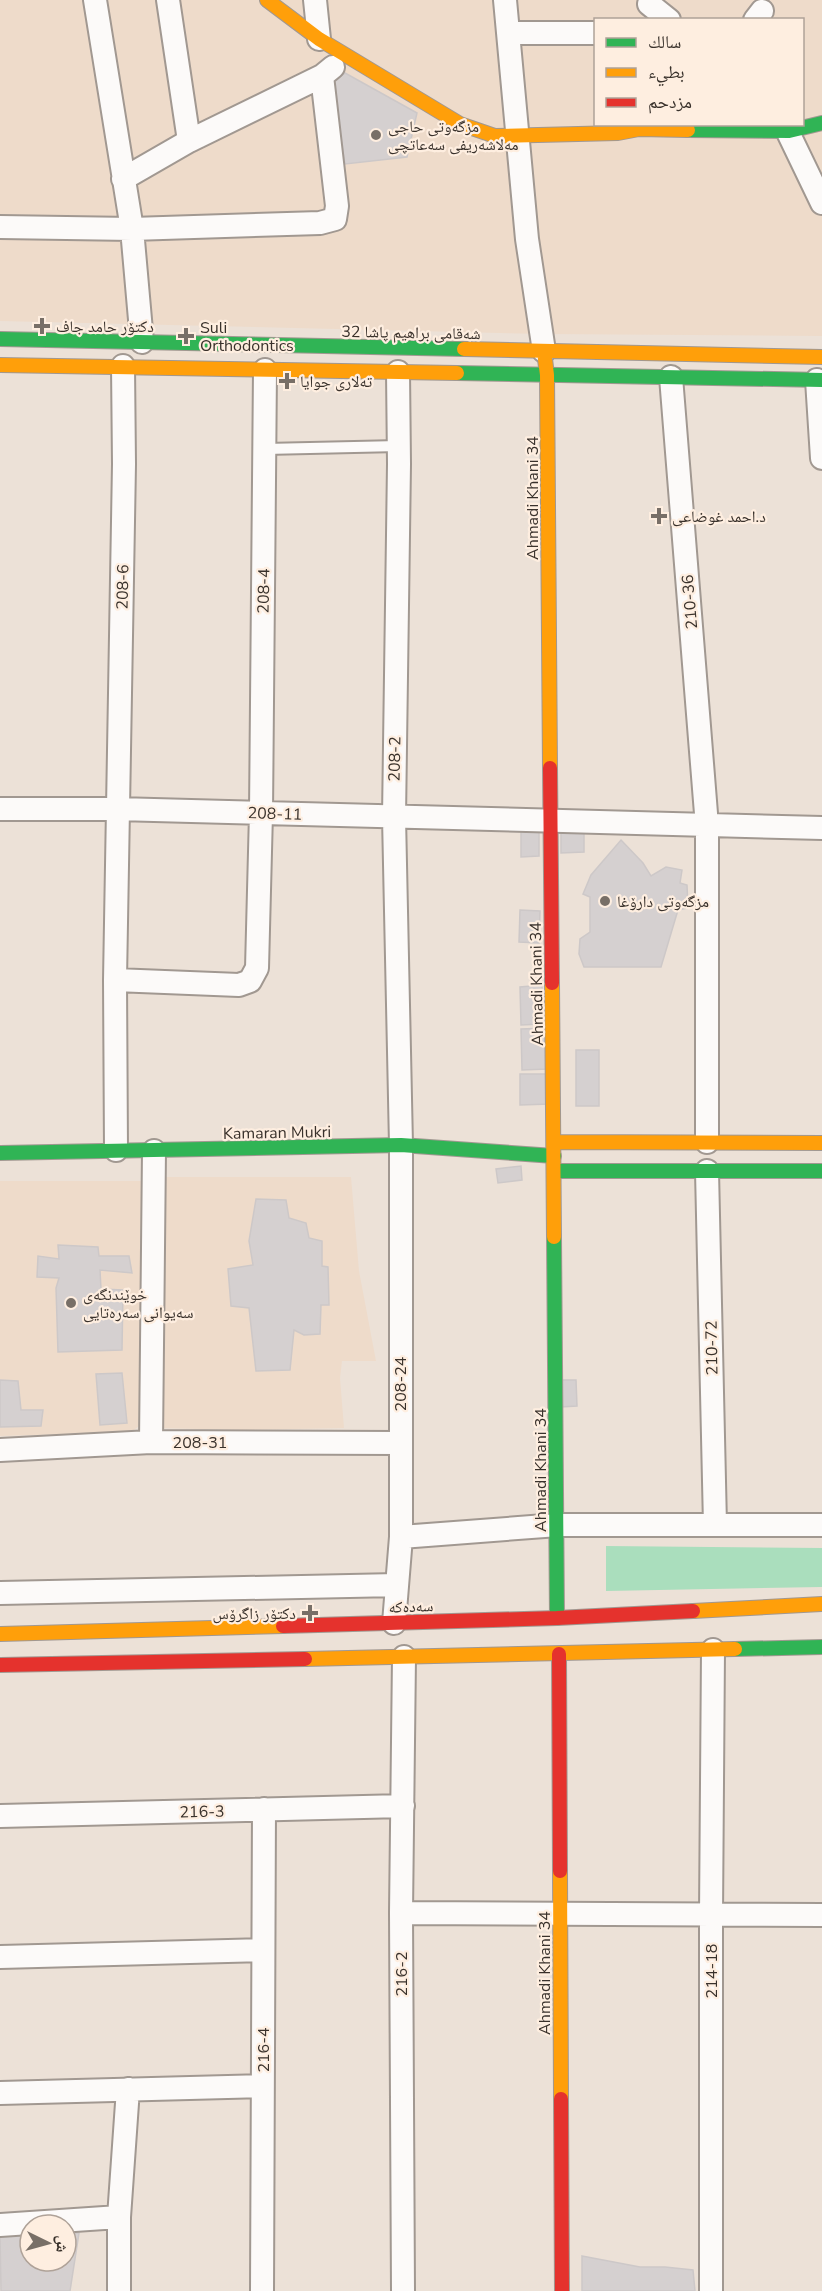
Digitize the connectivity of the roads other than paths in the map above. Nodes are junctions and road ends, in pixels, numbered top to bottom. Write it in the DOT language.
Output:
graph roads {
  1 [pos="95,0"];
  2 [pos="168,0"];
  3 [pos="267,0"];
  4 [pos="315,0"];
  5 [pos="505,0"];
  6 [pos="647,8"];
  7 [pos="665,18"];
  8 [pos="509,33"];
  9 [pos="594,33"];
  10 [pos="319,39"];
  11 [pos="348,55"];
  12 [pos="322,76"];
  13 [pos="822,123"];
  14 [pos="639,127"];
  15 [pos="787,128"];
  16 [pos="517,134"];
  17 [pos="189,141"];
  18 [pos="123,179"];
  19 [pos="822,202"];
  20 [pos="0,227"];
  21 [pos="132,228"];
  22 [pos="0,339"];
  23 [pos="142,342"];
  24 [pos="544,351"];
  25 [pos="822,357"];
  26 [pos="0,365"];
  27 [pos="123,366"];
  28 [pos="264,370"];
  29 [pos="398,372"];
  30 [pos="548,375"];
  31 [pos="671,377"];
  32 [pos="820,380"];
  33 [pos="399,446"];
  34 [pos="265,449"];
  35 [pos="822,458"];
  36 [pos="0,809"];
  37 [pos="117,809"];
  38 [pos="261,813"];
  39 [pos="394,817"];
  40 [pos="551,821"];
  41 [pos="707,826"];
  42 [pos="822,828"];
  43 [pos="115,980"];
  44 [pos="554,1142"];
  45 [pos="706,1142"];
  46 [pos="822,1143"];
  47 [pos="401,1145"];
  48 [pos="116,1150"];
  49 [pos="154,1151"];
  50 [pos="0,1153"];
  51 [pos="554,1164"];
  52 [pos="707,1171"];
  53 [pos="822,1171"];
  54 [pos="151,1442"];
  55 [pos="400,1443"];
  56 [pos="0,1450"];
  57 [pos="558,1525"];
  58 [pos="715,1525"];
  59 [pos="822,1525"];
  60 [pos="401,1536"];
  61 [pos="397,1585"];
  62 [pos="0,1593"];
  63 [pos="822,1604"];
  64 [pos="557,1618"];
  65 [pos="394,1623"];
  66 [pos="108,1631"];
  67 [pos="57,1632"];
  68 [pos="0,1634"];
  69 [pos="822,1647"];
  70 [pos="714,1650"];
  71 [pos="559,1654"];
  72 [pos="404,1658"];
  73 [pos="109,1662"];
  74 [pos="62,1664"];
  75 [pos="0,1665"];
  76 [pos="403,1806"];
  77 [pos="264,1809"];
  78 [pos="0,1816"];
  79 [pos="401,1913"];
  80 [pos="560,1914"];
  81 [pos="711,1915"];
  82 [pos="822,1915"];
  83 [pos="263,1950"];
  84 [pos="0,1958"];
  85 [pos="262,2086"];
  86 [pos="128,2089"];
  87 [pos="0,2093"];
  88 [pos="119,2217"];
  89 [pos="0,2225"];
  90 [pos="119,2291"];
  91 [pos="262,2291"];
  92 [pos="403,2291"];
  93 [pos="562,2291"];
  94 [pos="711,2291"];
  1 -- 18 [label="street"];
  2 -- 17 [label="street"];
  3 -- 10 [label="street"];
  4 -- 10 [label="street"];
  5 -- 8 [label="street"];
  6 -- 7 [label="street"];
  8 -- 9 [label="street"];
  8 -- 16 [label="street"];
  10 -- 11 [label="street"];
  11 -- 12 [label="street"];
  11 -- 16 [label="street"];
  12 -- 17 [label="street"];
  12 -- 21 [label="street"];
  13 -- 15 [label="street"];
  14 -- 15 [label="street"];
  14 -- 16 [label="street"];
  15 -- 19 [label="street"];
  16 -- 24 [label="street"];
  17 -- 18 [label="street"];
  18 -- 21 [label="street"];
  20 -- 21 [label="street"];
  21 -- 23 [label="street"];
  22 -- 23 [label="street, شەقامی براهیم پاشا 32"];
  23 -- 24 [label="street, شەقامی براهیم پاشا 32"];
  24 -- 25 [label="street, شەقامی براهیم پاشا 32"];
  24 -- 30 [label="street, Ahmadi Khani 34"];
  26 -- 27 [label="street"];
  27 -- 28 [label="street"];
  27 -- 37 [label="street, 208-6"];
  28 -- 29 [label="street"];
  28 -- 34 [label="street, 208-4"];
  29 -- 30 [label="street"];
  29 -- 33 [label="street, 208-2"];
  30 -- 31 [label="street"];
  30 -- 40 [label="street, Ahmadi Khani 34"];
  31 -- 32 [label="street"];
  31 -- 41 [label="street, 210-36"];
  32 -- 35 [label="street"];
  33 -- 34 [label="lane"];
  33 -- 39 [label="street, 208-2"];
  34 -- 38 [label="street, 208-4"];
  36 -- 37 [label="street, 208-11"];
  37 -- 38 [label="street, 208-11"];
  37 -- 43 [label="street, 208-6"];
  38 -- 39 [label="street, 208-11"];
  38 -- 43 [label="street, 208-4"];
  39 -- 40 [label="street, 208-11"];
  39 -- 47 [label="street, 208-2"];
  40 -- 41 [label="street"];
  40 -- 44 [label="street, Ahmadi Khani 34"];
  41 -- 42 [label="street"];
  41 -- 45 [label="street, 210-36"];
  43 -- 48 [label="street, 208-6"];
  44 -- 45 [label="street"];
  44 -- 51 [label="street, Ahmadi Khani 34"];
  45 -- 46 [label="street"];
  47 -- 49 [label="street, Kamaran Mukri"];
  47 -- 51 [label="street, Kamaran Mukri"];
  47 -- 55 [label="street, 208-24"];
  48 -- 49 [label="street, Kamaran Mukri"];
  48 -- 50 [label="street, Kamaran Mukri"];
  49 -- 54 [label="street"];
  51 -- 52 [label="street, Kamaran Mukri"];
  51 -- 57 [label="street, Ahmadi Khani 34"];
  52 -- 53 [label="street, Kamaran Mukri"];
  52 -- 58 [label="street, 210-72"];
  54 -- 55 [label="street, 208-31"];
  54 -- 56 [label="street, 208-31"];
  55 -- 60 [label="street, 208-24"];
  57 -- 58 [label="street"];
  57 -- 60 [label="street"];
  57 -- 64 [label="street, Ahmadi Khani 34"];
  58 -- 59 [label="street"];
  60 -- 61 [label="street, 208-24"];
  61 -- 62 [label="street"];
  61 -- 65 [label="street, 208-24"];
  63 -- 64 [label="street, سەدەکە"];
  64 -- 65 [label="street, سەدەکە"];
  65 -- 66 [label="street, سەدەکە"];
  66 -- 67 [label="street, سەدەکە"];
  66 -- 73 [label="street"];
  67 -- 68 [label="street, سەدەکە"];
  67 -- 74 [label="street"];
  69 -- 70 [label="street"];
  70 -- 71 [label="street"];
  70 -- 81 [label="street, 214-18"];
  71 -- 72 [label="street"];
  71 -- 80 [label="street, Ahmadi Khani 34"];
  72 -- 73 [label="street"];
  72 -- 76 [label="street, 216-2"];
  73 -- 74 [label="street"];
  74 -- 75 [label="street"];
  76 -- 77 [label="street, 216-3"];
  76 -- 79 [label="street, 216-2"];
  77 -- 78 [label="street, 216-3"];
  77 -- 83 [label="street, 216-4"];
  79 -- 80 [label="street"];
  79 -- 92 [label="street, 216-2"];
  80 -- 81 [label="street"];
  80 -- 93 [label="street, Ahmadi Khani 34"];
  81 -- 82 [label="street"];
  81 -- 94 [label="street, 214-18"];
  83 -- 84 [label="street"];
  83 -- 85 [label="street, 216-4"];
  85 -- 86 [label="street"];
  85 -- 91 [label="street, 216-4"];
  86 -- 87 [label="street"];
  86 -- 88 [label="street"];
  88 -- 89 [label="street"];
  88 -- 90 [label="street"];
}
